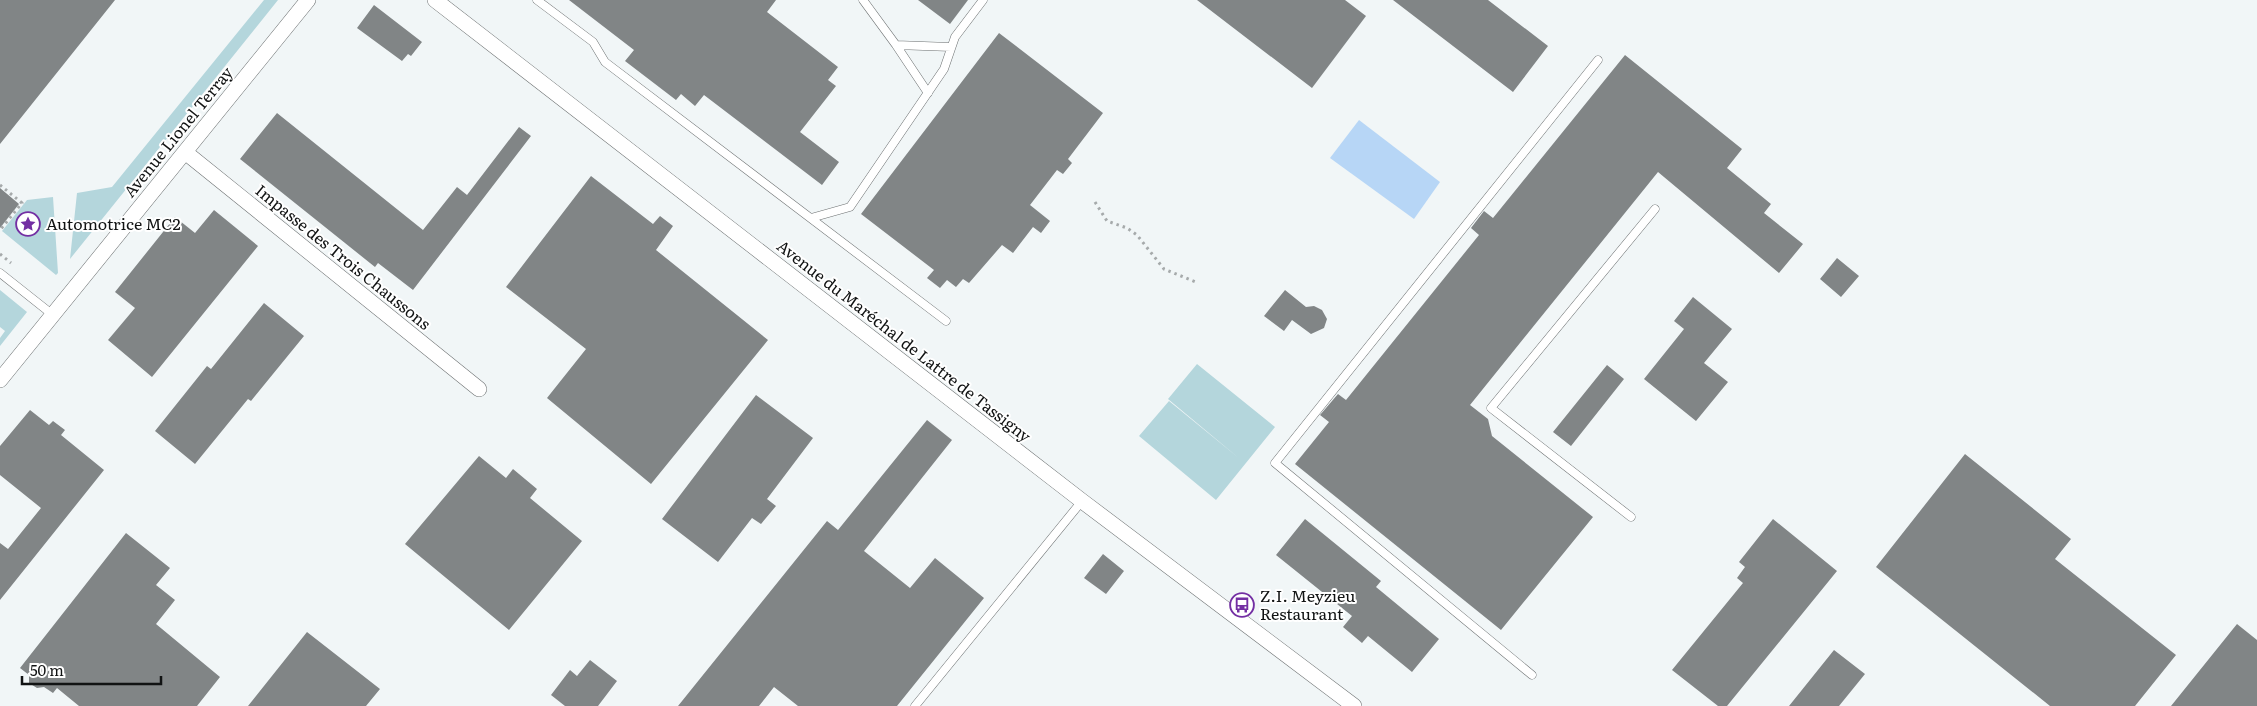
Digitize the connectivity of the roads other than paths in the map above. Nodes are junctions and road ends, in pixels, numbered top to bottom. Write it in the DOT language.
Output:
graph roads {
  1 [pos="308,0"];
  2 [pos="434,0"];
  3 [pos="537,0"];
  4 [pos="863,0"];
  5 [pos="983,0"];
  6 [pos="896,45"];
  7 [pos="951,47"];
  8 [pos="1598,60"];
  9 [pos="928,93"];
  10 [pos="185,152"];
  11 [pos="1655,209"];
  12 [pos="811,218"];
  13 [pos="0,273"];
  14 [pos="53,315"];
  15 [pos="946,321"];
  16 [pos="0,380"];
  17 [pos="479,389"];
  18 [pos="1082,501"];
  19 [pos="1631,517"];
  20 [pos="1532,675"];
  21 [pos="915,706"];
  22 [pos="1354,706"];
  1 -- 10 [label="street, Avenue Lionel Terray"];
  2 -- 18 [label="street, Avenue du Maréchal de Lattre de Tassigny"];
  3 -- 12 [label="lane"];
  4 -- 6 [label="lane"];
  5 -- 7 [label="lane"];
  6 -- 7 [label="lane"];
  6 -- 9 [label="lane"];
  7 -- 9 [label="lane"];
  8 -- 20 [label="lane"];
  9 -- 12 [label="lane"];
  10 -- 14 [label="street, Avenue Lionel Terray"];
  10 -- 17 [label="street, Impasse des Trois Chaussons"];
  11 -- 19 [label="lane"];
  12 -- 15 [label="lane"];
  13 -- 14 [label="lane"];
  14 -- 16 [label="street, Avenue Lionel Terray"];
  18 -- 21 [label="lane"];
  18 -- 22 [label="street, Avenue du Maréchal de Lattre de Tassigny"];
}
